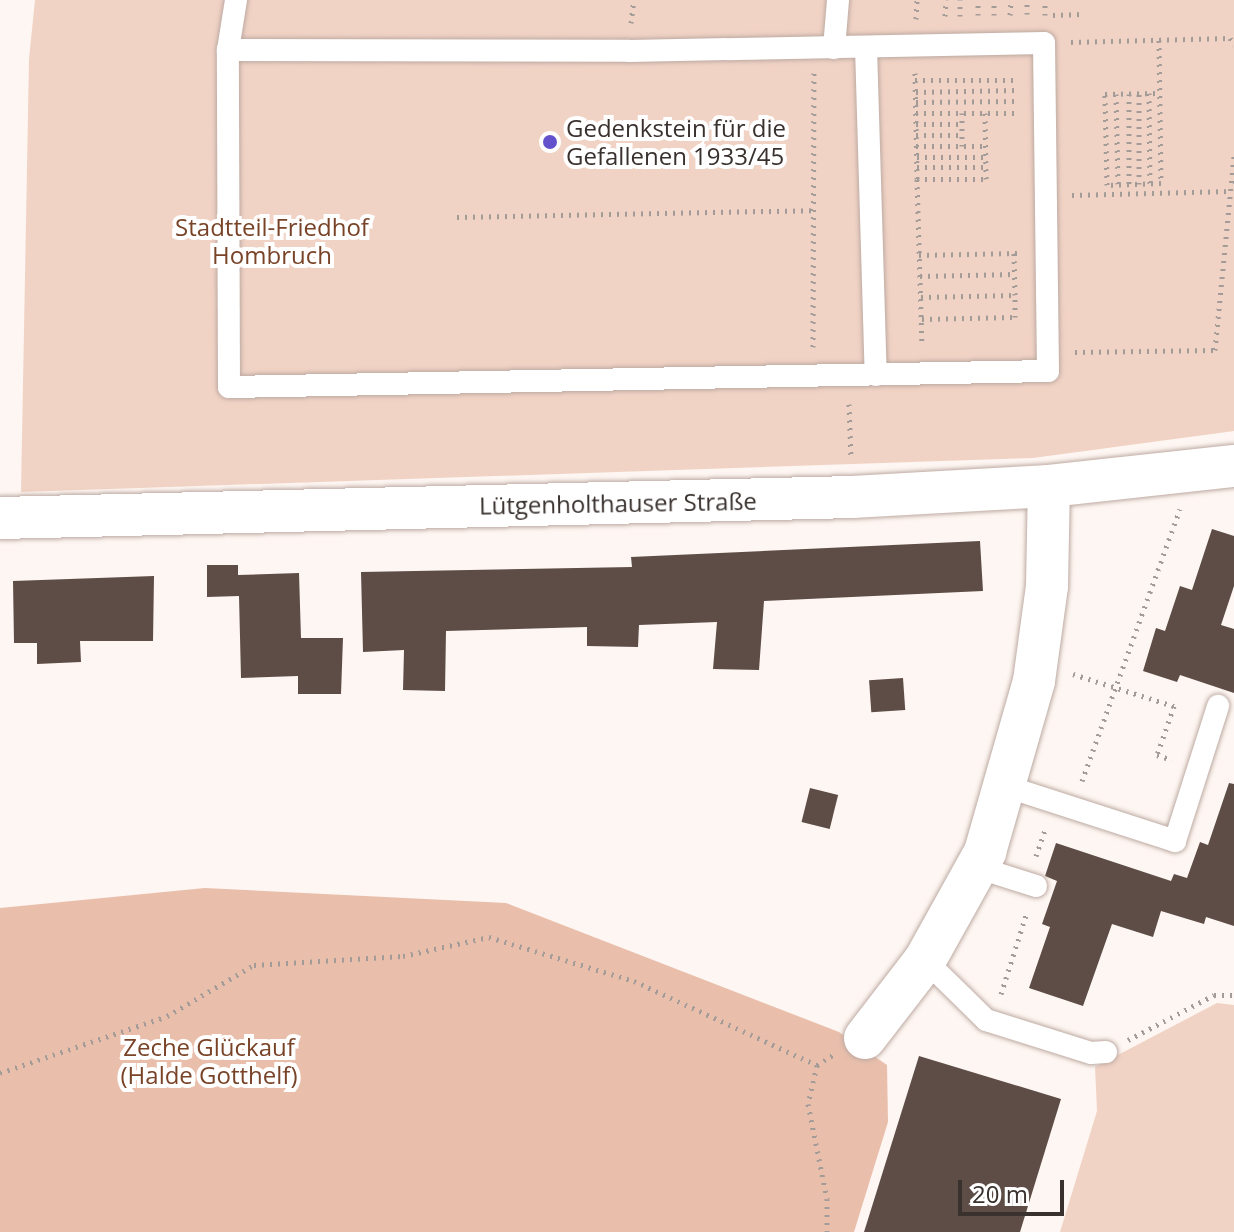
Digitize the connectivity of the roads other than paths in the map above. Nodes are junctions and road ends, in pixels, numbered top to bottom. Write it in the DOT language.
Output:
graph roads {
  1 [pos="236,0"];
  2 [pos="838,0"];
  3 [pos="866,47"];
  4 [pos="824,48"];
  5 [pos="228,50"];
  6 [pos="876,375"];
  7 [pos="1234,466"];
  8 [pos="1049,486"];
  9 [pos="0,518"];
  10 [pos="1218,706"];
  11 [pos="1005,786"];
  12 [pos="976,867"];
  13 [pos="1032,884"];
  14 [pos="925,960"];
  15 [pos="865,1038"];
  16 [pos="1106,1052"];
  1 -- 5 [label="lane"];
  2 -- 4 [label="lane"];
  3 -- 4 [label="lane"];
  3 -- 6 [label="lane"];
  3 -- 6 [label="lane"];
  4 -- 5 [label="lane"];
  5 -- 6 [label="lane"];
  7 -- 8 [label="street, Lütgenholthauser Straße"];
  8 -- 9 [label="street, Lütgenholthauser Straße"];
  8 -- 11 [label="street"];
  10 -- 11 [label="lane"];
  11 -- 12 [label="street"];
  12 -- 13 [label="lane"];
  12 -- 14 [label="street"];
  14 -- 15 [label="street"];
  14 -- 16 [label="lane"];
}
